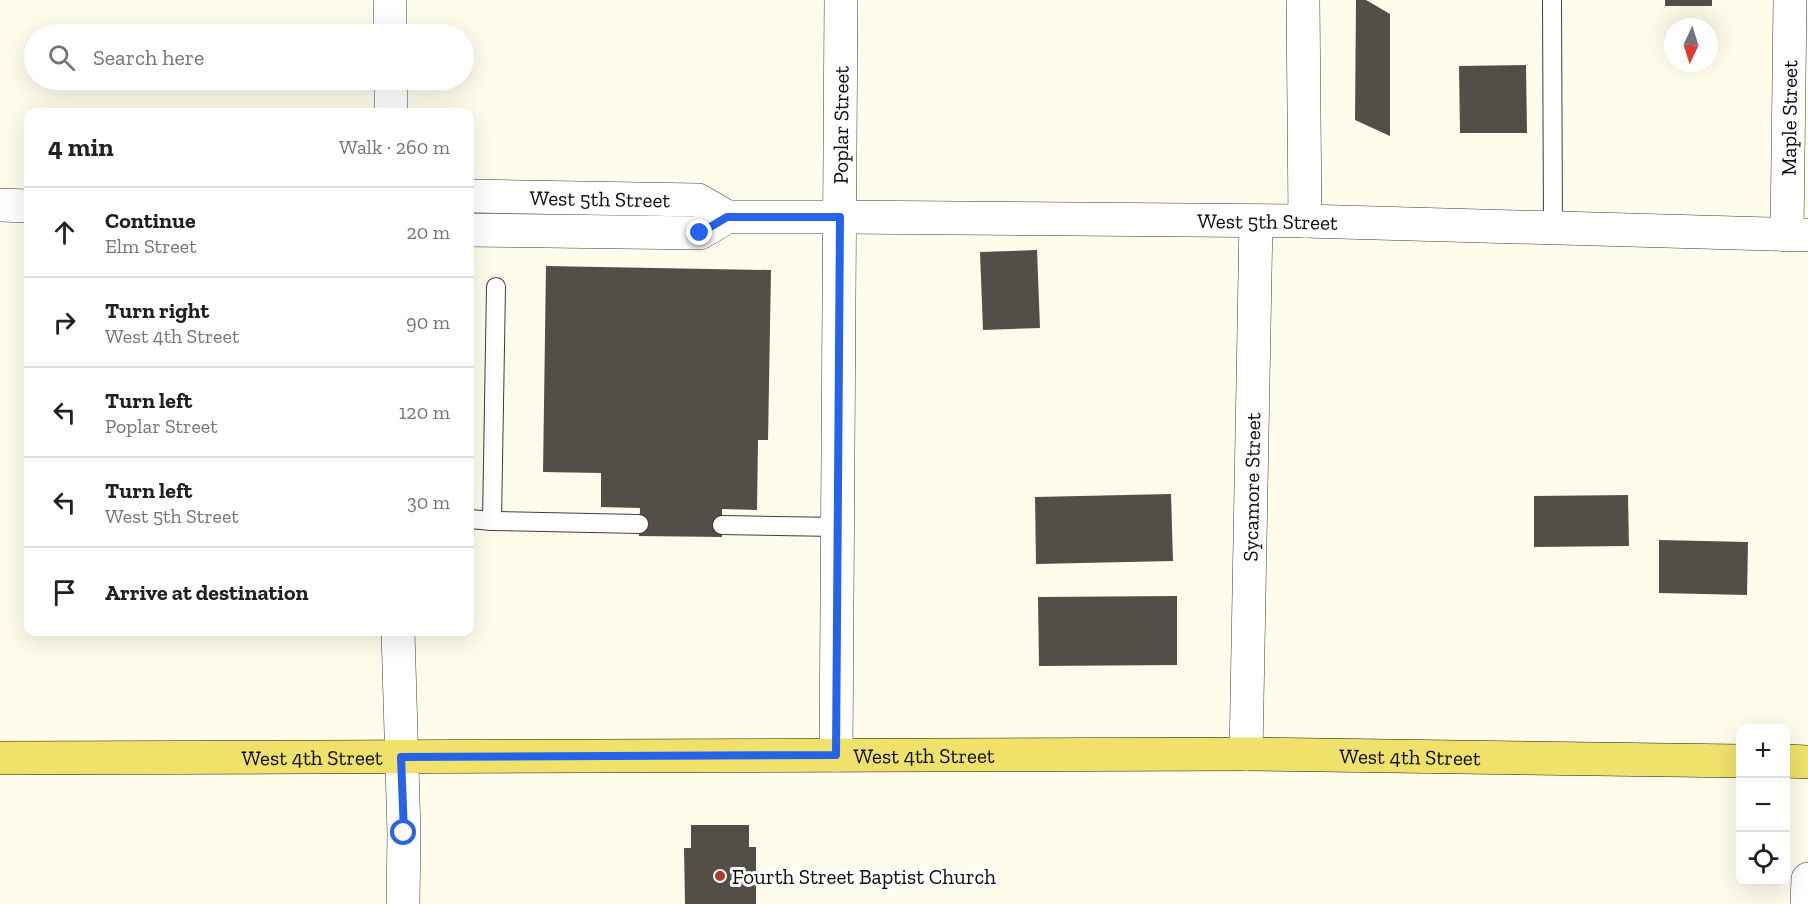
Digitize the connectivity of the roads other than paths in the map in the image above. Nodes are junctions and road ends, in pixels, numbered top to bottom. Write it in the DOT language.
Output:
graph roads {
  1 [pos="390,0"];
  2 [pos="841,0"];
  3 [pos="1303,0"];
  4 [pos="1552,0"];
  5 [pos="1790,0"];
  6 [pos="390,24"];
  7 [pos="391,90"];
  8 [pos="391,108"];
  9 [pos="474,196"];
  10 [pos="0,205"];
  11 [pos="24,206"];
  12 [pos="727,217"];
  13 [pos="840,217"];
  14 [pos="1305,221"];
  15 [pos="1256,222"];
  16 [pos="1553,228"];
  17 [pos="474,230"];
  18 [pos="1797,235"];
  19 [pos="496,287"];
  20 [pos="474,519"];
  21 [pos="492,520"];
  22 [pos="639,524"];
  23 [pos="722,525"];
  24 [pos="837,527"];
  25 [pos="398,636"];
  26 [pos="1246,754"];
  27 [pos="836,755"];
  28 [pos="401,757"];
  29 [pos="0,758"];
  30 [pos="1736,761"];
  31 [pos="1790,761"];
  32 [pos="1808,762"];
  33 [pos="1808,879"];
  34 [pos="403,904"];
  35 [pos="1807,904"];
  1 -- 6 [label="street"];
  2 -- 13 [label="street, Poplar Street"];
  3 -- 14 [label="street"];
  4 -- 16 [label="lane"];
  5 -- 18 [label="street, Maple Street"];
  7 -- 8 [label="street"];
  9 -- 12 [label="street, West 5th Street"];
  10 -- 11 [label="street"];
  12 -- 13 [label="street, West 5th Street"];
  12 -- 17 [label="street, West 5th Street"];
  13 -- 15 [label="street, West 5th Street"];
  13 -- 24 [label="street, Poplar Street"];
  14 -- 15 [label="street, West 5th Street"];
  14 -- 16 [label="street, West 5th Street"];
  15 -- 26 [label="street, Sycamore Street"];
  16 -- 18 [label="street, West 5th Street"];
  19 -- 21 [label="lane"];
  20 -- 21 [label="lane"];
  21 -- 22 [label="lane"];
  23 -- 24 [label="lane"];
  24 -- 27 [label="street, Poplar Street"];
  25 -- 28 [label="street"];
  26 -- 27 [label="main road, West 4th Street"];
  26 -- 30 [label="main road, West 4th Street"];
  27 -- 28 [label="main road, West 4th Street"];
  28 -- 29 [label="main road, West 4th Street"];
  28 -- 34 [label="street"];
  31 -- 32 [label="main road"];
  33 -- 35 [label="street"];
}
